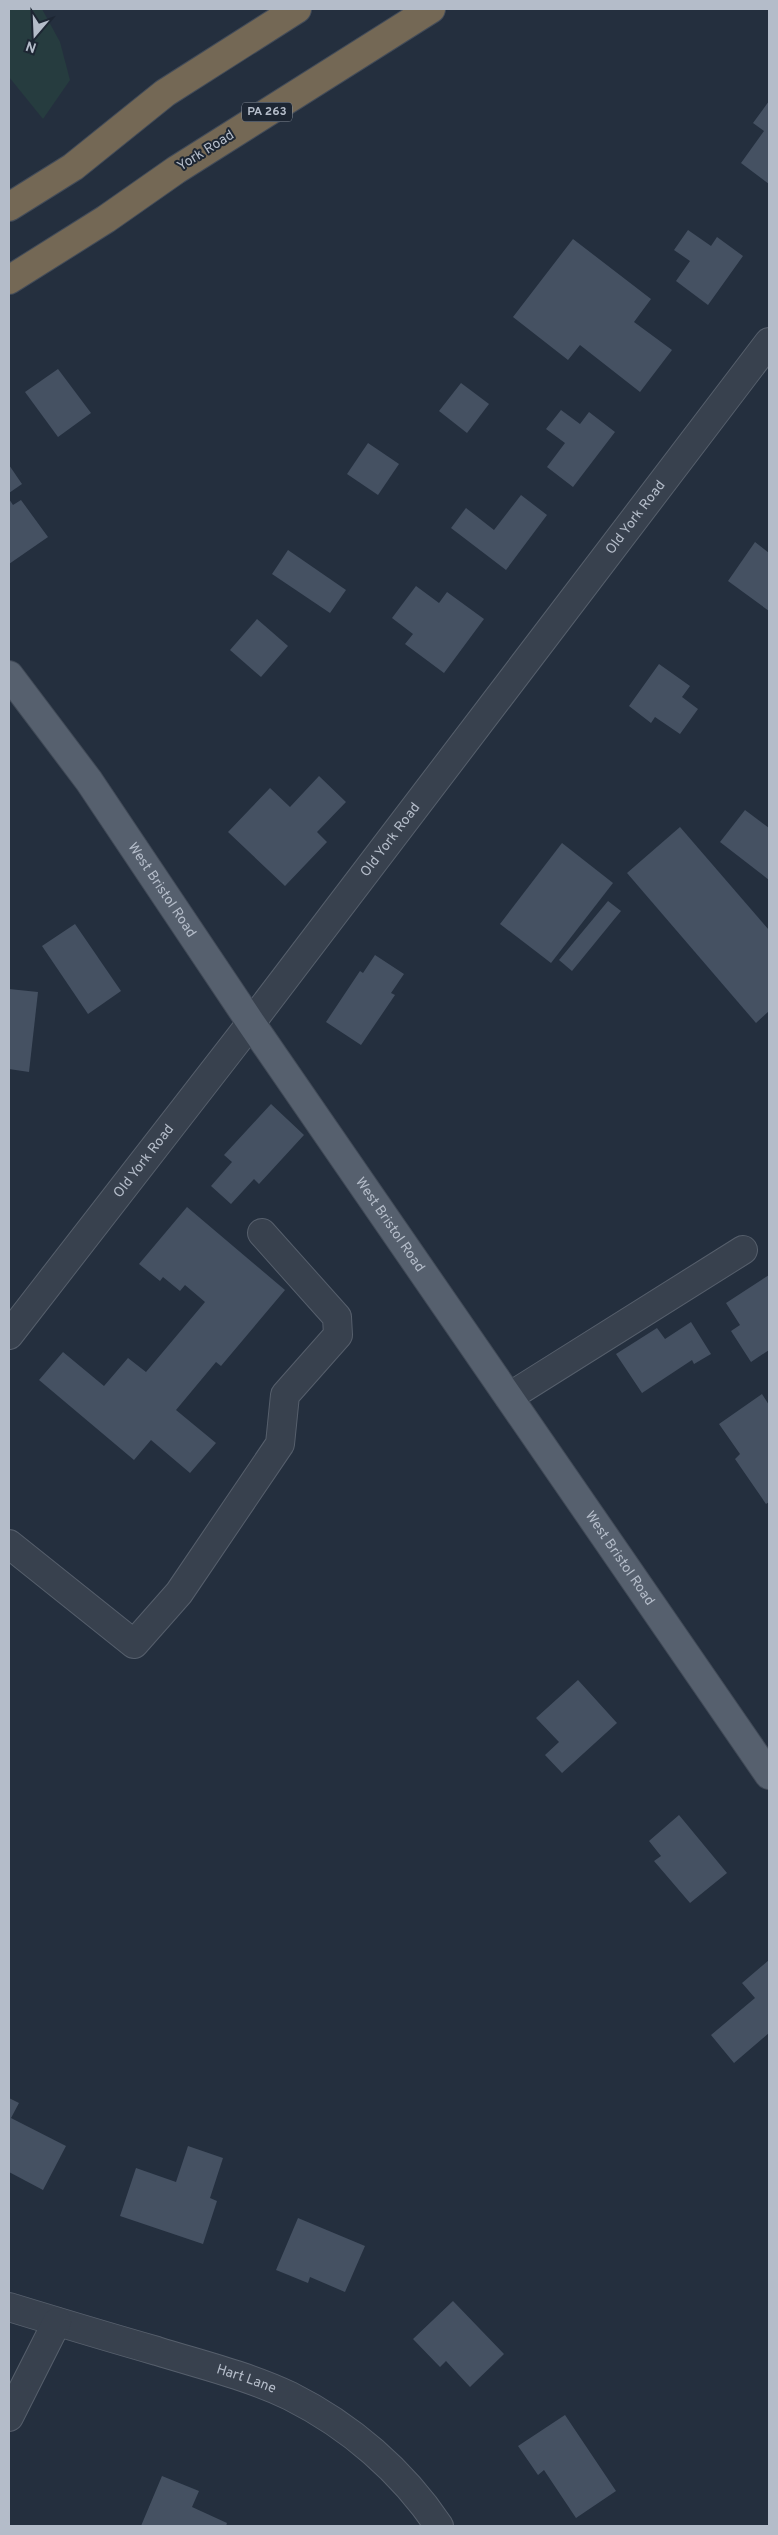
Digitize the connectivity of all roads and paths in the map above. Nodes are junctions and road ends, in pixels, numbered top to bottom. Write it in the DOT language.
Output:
graph roads {
  1 [pos="297,9"];
  2 [pos="431,9"];
  3 [pos="9,207"];
  4 [pos="9,280"];
  5 [pos="769,342"];
  6 [pos="9,674"];
  7 [pos="251,1023"];
  8 [pos="262,1233"];
  9 [pos="743,1250"];
  10 [pos="9,1335"];
  11 [pos="509,1397"];
  12 [pos="9,1544"];
  13 [pos="769,1775"];
  14 [pos="9,2307"];
  15 [pos="57,2322"];
  16 [pos="9,2417"];
  17 [pos="439,2526"];
  1 -- 3 [label="highway"];
  2 -- 4 [label="highway, York Road / PA 263"];
  5 -- 7 [label="street, Old York Road"];
  6 -- 7 [label="main road, West Bristol Road"];
  7 -- 10 [label="street, Old York Road"];
  7 -- 11 [label="main road, West Bristol Road"];
  8 -- 12 [label="street"];
  9 -- 11 [label="street"];
  11 -- 13 [label="main road, West Bristol Road"];
  14 -- 15 [label="street, Hart Lane"];
  15 -- 16 [label="street"];
  15 -- 17 [label="street, Hart Lane"];
}
